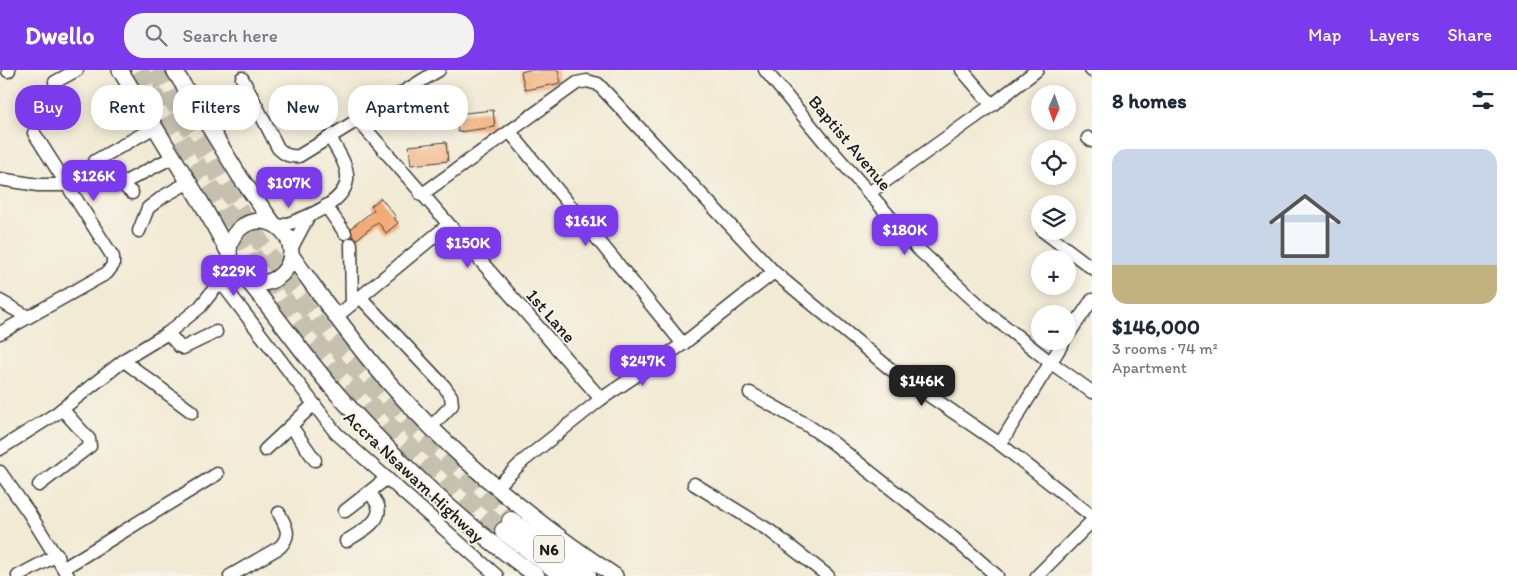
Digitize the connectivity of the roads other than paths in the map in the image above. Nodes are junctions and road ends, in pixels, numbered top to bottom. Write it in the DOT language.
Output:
graph roads {
  1 [pos="77,70"];
  2 [pos="120,70"];
  3 [pos="174,70"];
  4 [pos="440,70"];
  5 [pos="765,70"];
  6 [pos="962,70"];
  7 [pos="1037,70"];
  8 [pos="242,78"];
  9 [pos="55,82"];
  10 [pos="129,85"];
  11 [pos="415,85"];
  12 [pos="992,105"];
  13 [pos="348,125"];
  14 [pos="150,130"];
  15 [pos="157,130"];
  16 [pos="366,130"];
  17 [pos="510,132"];
  18 [pos="34,133"];
  19 [pos="330,137"];
  20 [pos="173,157"];
  21 [pos="95,161"];
  22 [pos="0,179"];
  23 [pos="189,182"];
  24 [pos="66,185"];
  25 [pos="132,193"];
  26 [pos="868,193"];
  27 [pos="421,195"];
  28 [pos="326,206"];
  29 [pos="308,217"];
  30 [pos="276,225"];
  31 [pos="448,225"];
  32 [pos="139,231"];
  33 [pos="1055,240"];
  34 [pos="291,252"];
  35 [pos="230,258"];
  36 [pos="1092,268"];
  37 [pos="774,272"];
  38 [pos="246,279"];
  39 [pos="219,285"];
  40 [pos="356,300"];
  41 [pos="1092,300"];
  42 [pos="0,301"];
  43 [pos="28,317"];
  44 [pos="336,317"];
  45 [pos="1076,324"];
  46 [pos="0,332"];
  47 [pos="216,332"];
  48 [pos="168,333"];
  49 [pos="683,344"];
  50 [pos="1058,350"];
  51 [pos="124,361"];
  52 [pos="1050,362"];
  53 [pos="1092,392"];
  54 [pos="750,394"];
  55 [pos="601,399"];
  56 [pos="314,404"];
  57 [pos="62,409"];
  58 [pos="192,412"];
  59 [pos="291,426"];
  60 [pos="431,426"];
  61 [pos="1000,444"];
  62 [pos="0,450"];
  63 [pos="265,450"];
  64 [pos="315,460"];
  65 [pos="0,472"];
  66 [pos="217,474"];
  67 [pos="387,478"];
  68 [pos="694,484"];
  69 [pos="39,485"];
  70 [pos="497,487"];
  71 [pos="370,492"];
  72 [pos="345,511"];
  73 [pos="279,513"];
  74 [pos="1092,516"];
  75 [pos="1092,521"];
  76 [pos="346,541"];
  77 [pos="56,555"];
  78 [pos="66,572"];
  79 [pos="18,576"];
  80 [pos="230,576"];
  81 [pos="497,576"];
  82 [pos="537,576"];
  83 [pos="565,576"];
  84 [pos="587,576"];
  85 [pos="615,576"];
  86 [pos="828,576"];
  87 [pos="997,576"];
  88 [pos="1037,576"];
  1 -- 9 [label="street"];
  2 -- 10 [label="main road"];
  3 -- 30 [label="main road"];
  4 -- 11 [label="street"];
  5 -- 26 [label="street, Baptist Avenue"];
  6 -- 12 [label="street"];
  7 -- 12 [label="street"];
  8 -- 19 [label="street"];
  12 -- 26 [label="street"];
  13 -- 19 [label="street"];
  14 -- 21 [label="street"];
  15 -- 20 [label="main road"];
  16 -- 27 [label="street, 1st Lane"];
  17 -- 27 [label="street"];
  17 -- 37 [label="street"];
  17 -- 49 [label="street"];
  18 -- 24 [label="street"];
  19 -- 28 [label="street"];
  20 -- 23 [label="main road"];
  20 -- 25 [label="street"];
  22 -- 24 [label="street"];
  23 -- 32 [label="street"];
  23 -- 35 [label="main road"];
  24 -- 43 [label="street"];
  26 -- 52 [label="street, Baptist Avenue"];
  27 -- 31 [label="street, 1st Lane"];
  28 -- 29 [label="street"];
  28 -- 40 [label="street"];
  29 -- 30 [label="street"];
  29 -- 34 [label="street"];
  30 -- 34 [label="main road"];
  30 -- 35 [label="main road"];
  31 -- 40 [label="street"];
  31 -- 55 [label="street, 1st Lane"];
  33 -- 36 [label="street"];
  34 -- 38 [label="main road"];
  34 -- 44 [label="main road"];
  35 -- 38 [label="main road"];
  35 -- 39 [label="street"];
  37 -- 49 [label="street"];
  37 -- 61 [label="street"];
  38 -- 39 [label="street"];
  38 -- 82 [label="main road"];
  39 -- 48 [label="street"];
  39 -- 56 [label="street, Accra Nsawam Highway"];
  40 -- 44 [label="street"];
  40 -- 60 [label="street"];
  41 -- 45 [label="street"];
  42 -- 43 [label="street"];
  43 -- 46 [label="street"];
  44 -- 60 [label="main road"];
  47 -- 48 [label="street"];
  48 -- 51 [label="street"];
  49 -- 55 [label="street"];
  50 -- 52 [label="street"];
  51 -- 57 [label="street"];
  51 -- 58 [label="street"];
  52 -- 53 [label="street, Baptist Avenue"];
  52 -- 61 [label="street"];
  54 -- 87 [label="street"];
  55 -- 70 [label="street"];
  56 -- 59 [label="street"];
  56 -- 67 [label="street, Accra Nsawam Highway"];
  57 -- 62 [label="street"];
  57 -- 69 [label="street"];
  59 -- 63 [label="street"];
  59 -- 64 [label="street"];
  60 -- 70 [label="main road"];
  61 -- 74 [label="street"];
  65 -- 77 [label="street"];
  66 -- 78 [label="street"];
  67 -- 71 [label="street"];
  67 -- 81 [label="street, Accra Nsawam Highway"];
  68 -- 86 [label="street"];
  70 -- 85 [label="main road"];
  71 -- 72 [label="street"];
  71 -- 76 [label="street"];
  73 -- 80 [label="street"];
  75 -- 88 [label="street"];
  77 -- 78 [label="street"];
  77 -- 79 [label="street"];
  83 -- 84 [label="highway, N6"];
}
